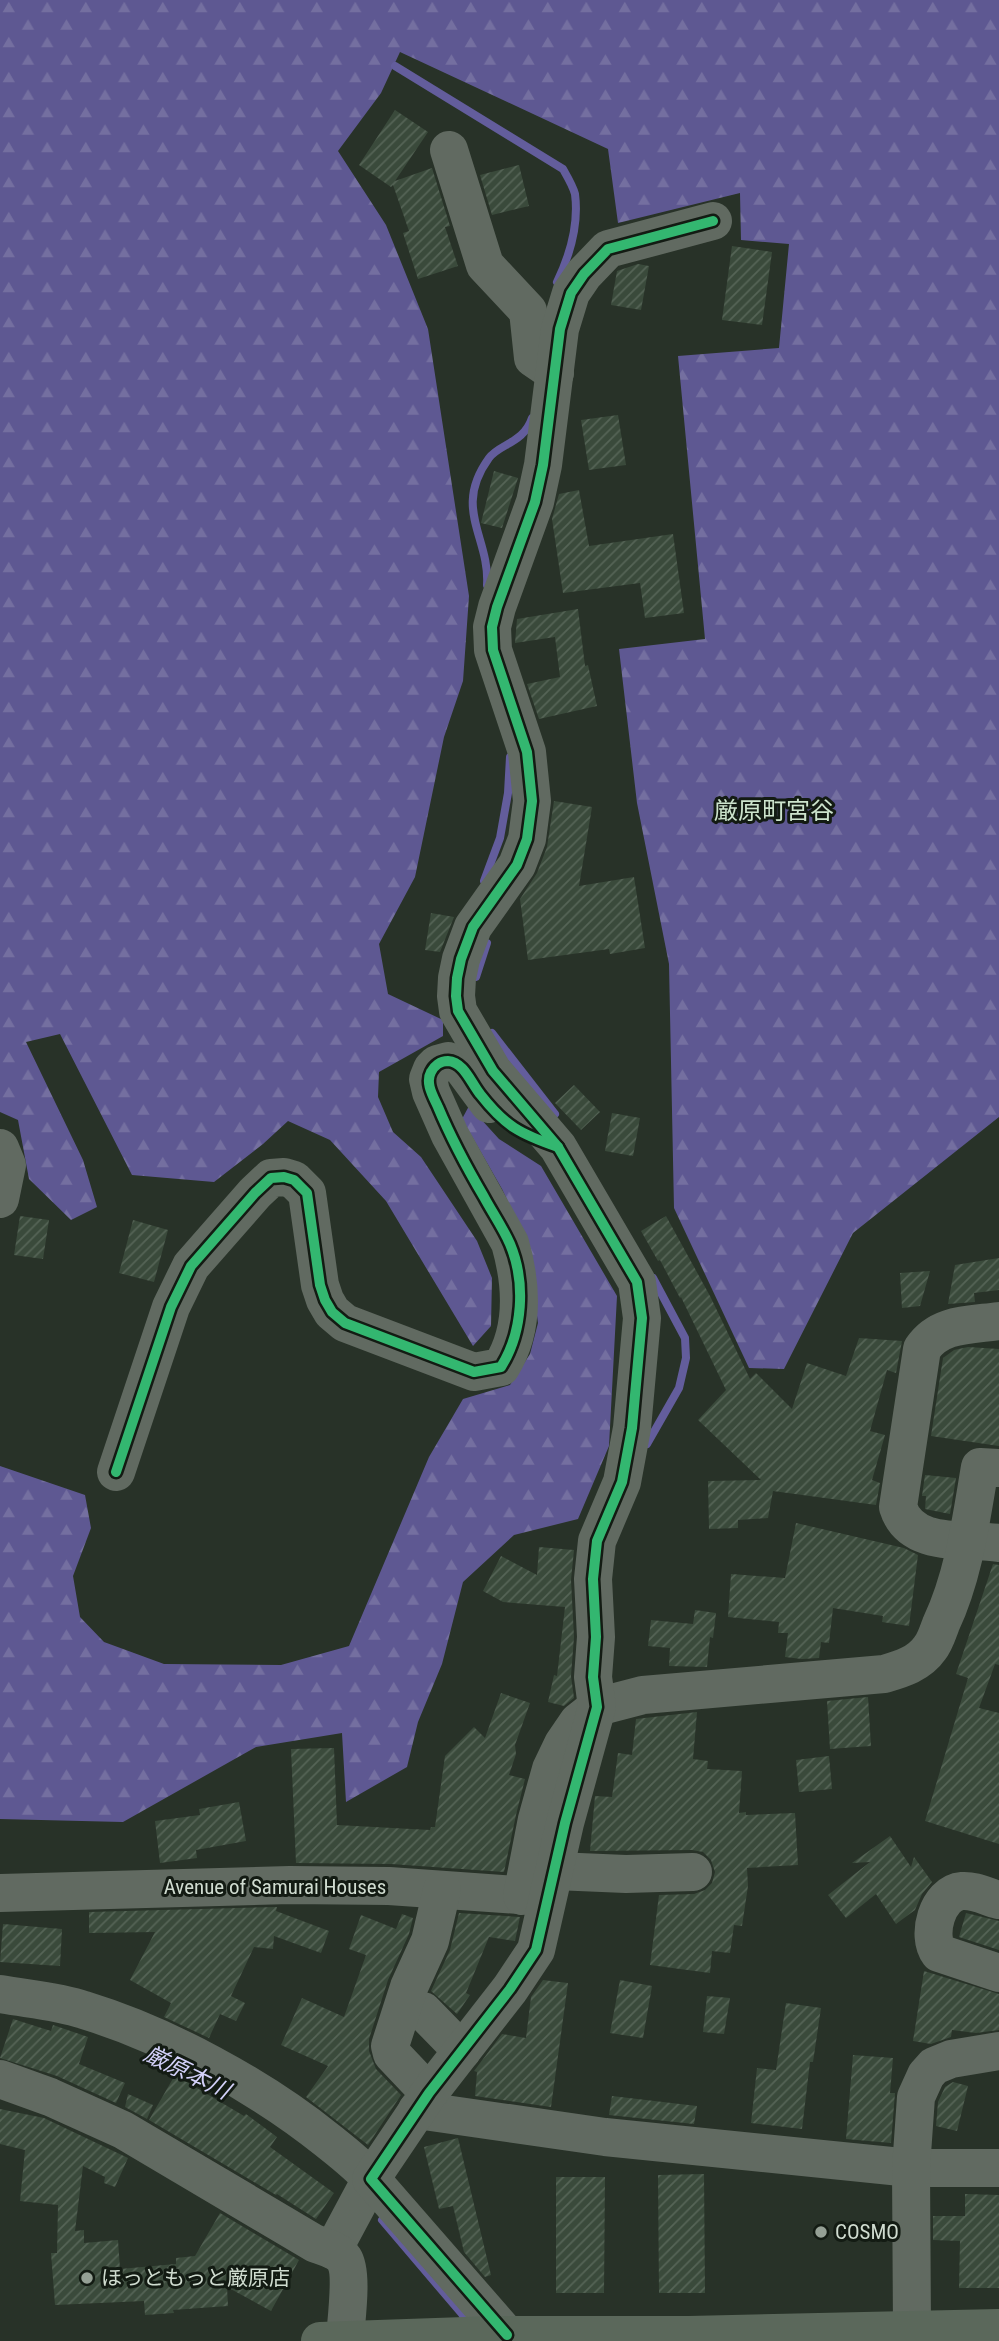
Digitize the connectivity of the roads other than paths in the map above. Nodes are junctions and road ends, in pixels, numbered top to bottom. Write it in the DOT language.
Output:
graph roads {
  1 [pos="449,150"];
  2 [pos="713,221"];
  3 [pos="555,373"];
  4 [pos="558,1147"];
  5 [pos="0,1148"];
  6 [pos="0,1199"];
  7 [pos="999,1321"];
  8 [pos="999,1468"];
  9 [pos="116,1472"];
  10 [pos="983,1542"];
  11 [pos="597,1707"];
  12 [pos="693,1872"];
  13 [pos="542,1873"];
  14 [pos="442,1890"];
  15 [pos="0,1893"];
  16 [pos="999,1900"];
  17 [pos="999,1973"];
  18 [pos="0,1994"];
  19 [pos="999,2051"];
  20 [pos="0,2079"];
  21 [pos="420,2091"];
  22 [pos="911,2168"];
  23 [pos="999,2168"];
  24 [pos="362,2180"];
  25 [pos="333,2250"];
  26 [pos="999,2328"];
  27 [pos="912,2330"];
  28 [pos="500,2335"];
  29 [pos="547,2338"];
  30 [pos="332,2340"];
  1 -- 3 [label="street"];
  2 -- 3 [label="street"];
  3 -- 4 [label="street"];
  4 -- 9 [label="street"];
  4 -- 11 [label="street"];
  5 -- 6 [label="street"];
  7 -- 10 [label="street"];
  8 -- 10 [label="street"];
  10 -- 11 [label="street"];
  11 -- 13 [label="street"];
  12 -- 13 [label="street, Avenue of Samurai Houses"];
  13 -- 14 [label="street, Avenue of Samurai Houses"];
  13 -- 21 [label="street"];
  14 -- 15 [label="street, Avenue of Samurai Houses"];
  14 -- 21 [label="street"];
  16 -- 17 [label="street"];
  18 -- 24 [label="street"];
  19 -- 22 [label="street"];
  20 -- 25 [label="street"];
  21 -- 22 [label="street"];
  21 -- 24 [label="street"];
  22 -- 23 [label="street"];
  22 -- 27 [label="street"];
  24 -- 25 [label="street"];
  24 -- 28 [label="street"];
  25 -- 30 [label="street"];
  26 -- 27 [label="highway"];
  27 -- 29 [label="highway"];
  28 -- 29 [label="highway"];
  28 -- 30 [label="highway"];
}
